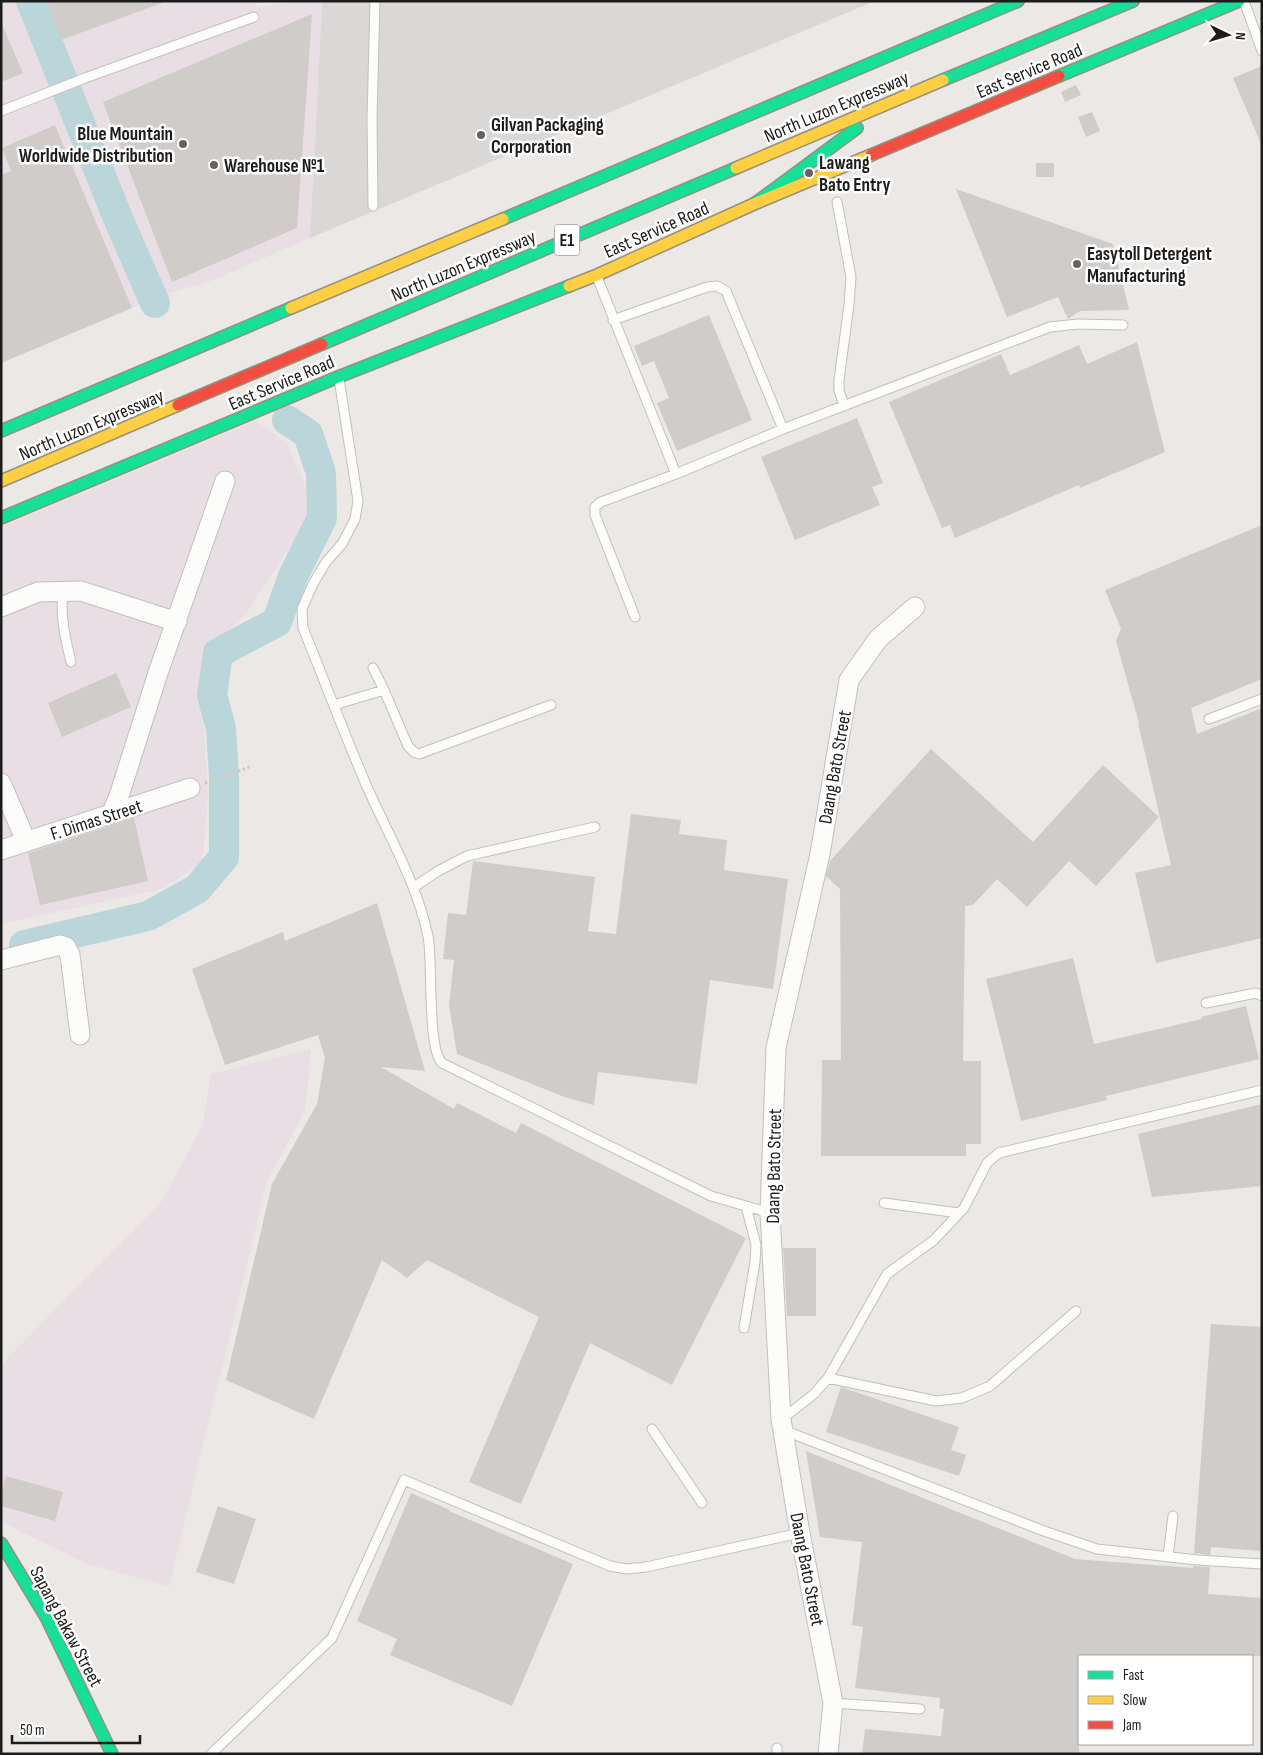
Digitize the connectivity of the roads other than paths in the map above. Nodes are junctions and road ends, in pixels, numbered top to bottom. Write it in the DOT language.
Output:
graph roads {
  1 [pos="375,1"];
  2 [pos="1018,1"];
  3 [pos="1133,1"];
  4 [pos="1239,1"];
  5 [pos="1244,1"];
  6 [pos="254,17"];
  7 [pos="1262,51"];
  8 [pos="896,100"];
  9 [pos="1,111"];
  10 [pos="837,202"];
  11 [pos="754,204"];
  12 [pos="373,206"];
  13 [pos="597,275"];
  14 [pos="613,320"];
  15 [pos="1123,325"];
  16 [pos="338,377"];
  17 [pos="844,406"];
  18 [pos="783,429"];
  19 [pos="1,430"];
  20 [pos="676,474"];
  21 [pos="1,481"];
  22 [pos="225,481"];
  23 [pos="1,518"];
  24 [pos="63,591"];
  25 [pos="1,607"];
  26 [pos="915,607"];
  27 [pos="635,617"];
  28 [pos="177,622"];
  29 [pos="71,662"];
  30 [pos="374,668"];
  31 [pos="384,690"];
  32 [pos="1262,699"];
  33 [pos="334,705"];
  34 [pos="551,705"];
  35 [pos="1209,719"];
  36 [pos="1,783"];
  37 [pos="190,788"];
  38 [pos="112,813"];
  39 [pos="595,827"];
  40 [pos="26,841"];
  41 [pos="1,850"];
  42 [pos="414,887"];
  43 [pos="1,960"];
  44 [pos="1262,996"];
  45 [pos="1206,1003"];
  46 [pos="80,1034"];
  47 [pos="1262,1090"];
  48 [pos="884,1203"];
  49 [pos="746,1206"];
  50 [pos="770,1213"];
  51 [pos="959,1213"];
  52 [pos="1076,1311"];
  53 [pos="744,1328"];
  54 [pos="828,1378"];
  55 [pos="782,1424"];
  56 [pos="652,1429"];
  57 [pos="702,1503"];
  58 [pos="1173,1516"];
  59 [pos="800,1533"];
  60 [pos="1,1544"];
  61 [pos="1168,1557"];
  62 [pos="1262,1564"];
  63 [pos="833,1703"];
  64 [pos="920,1709"];
  65 [pos="112,1754"];
  66 [pos="211,1754"];
  67 [pos="828,1754"];
  1 -- 12 [label="lane"];
  2 -- 19 [label="main road, North Luzon Expressway / E1"];
  3 -- 8 [label="main road, North Luzon Expressway / E1"];
  4 -- 11 [label="main road, East Service Road"];
  5 -- 7 [label="lane"];
  6 -- 9 [label="lane"];
  8 -- 11 [label="main road"];
  8 -- 21 [label="main road, North Luzon Expressway / E1"];
  10 -- 17 [label="lane"];
  11 -- 13 [label="main road, East Service Road"];
  13 -- 14 [label="lane"];
  13 -- 16 [label="main road, East Service Road"];
  14 -- 18 [label="lane"];
  14 -- 20 [label="lane"];
  15 -- 17 [label="lane"];
  16 -- 23 [label="main road, East Service Road"];
  16 -- 33 [label="lane"];
  17 -- 18 [label="lane"];
  18 -- 20 [label="lane"];
  20 -- 27 [label="lane"];
  22 -- 28 [label="street"];
  24 -- 25 [label="street"];
  24 -- 28 [label="street"];
  24 -- 29 [label="lane"];
  26 -- 50 [label="street, Daang Bato Street"];
  28 -- 38 [label="street"];
  30 -- 31 [label="lane"];
  31 -- 33 [label="lane"];
  31 -- 34 [label="lane"];
  32 -- 35 [label="lane"];
  33 -- 42 [label="lane"];
  36 -- 40 [label="street"];
  37 -- 38 [label="street, F. Dimas Street"];
  38 -- 40 [label="street, F. Dimas Street"];
  39 -- 42 [label="lane"];
  40 -- 41 [label="street, F. Dimas Street"];
  42 -- 49 [label="lane"];
  43 -- 46 [label="street"];
  44 -- 45 [label="lane"];
  47 -- 51 [label="lane"];
  48 -- 51 [label="lane"];
  49 -- 50 [label="lane"];
  49 -- 53 [label="lane"];
  50 -- 55 [label="street, Daang Bato Street"];
  51 -- 54 [label="lane"];
  52 -- 54 [label="lane"];
  54 -- 55 [label="lane"];
  55 -- 59 [label="street, Daang Bato Street"];
  55 -- 61 [label="lane"];
  56 -- 57 [label="lane"];
  58 -- 61 [label="lane"];
  59 -- 63 [label="street, Daang Bato Street"];
  59 -- 66 [label="lane"];
  60 -- 65 [label="main road, Sapang Bakaw Street"];
  61 -- 62 [label="lane"];
  63 -- 64 [label="lane"];
  63 -- 67 [label="street, Daang Bato Street"];
}
